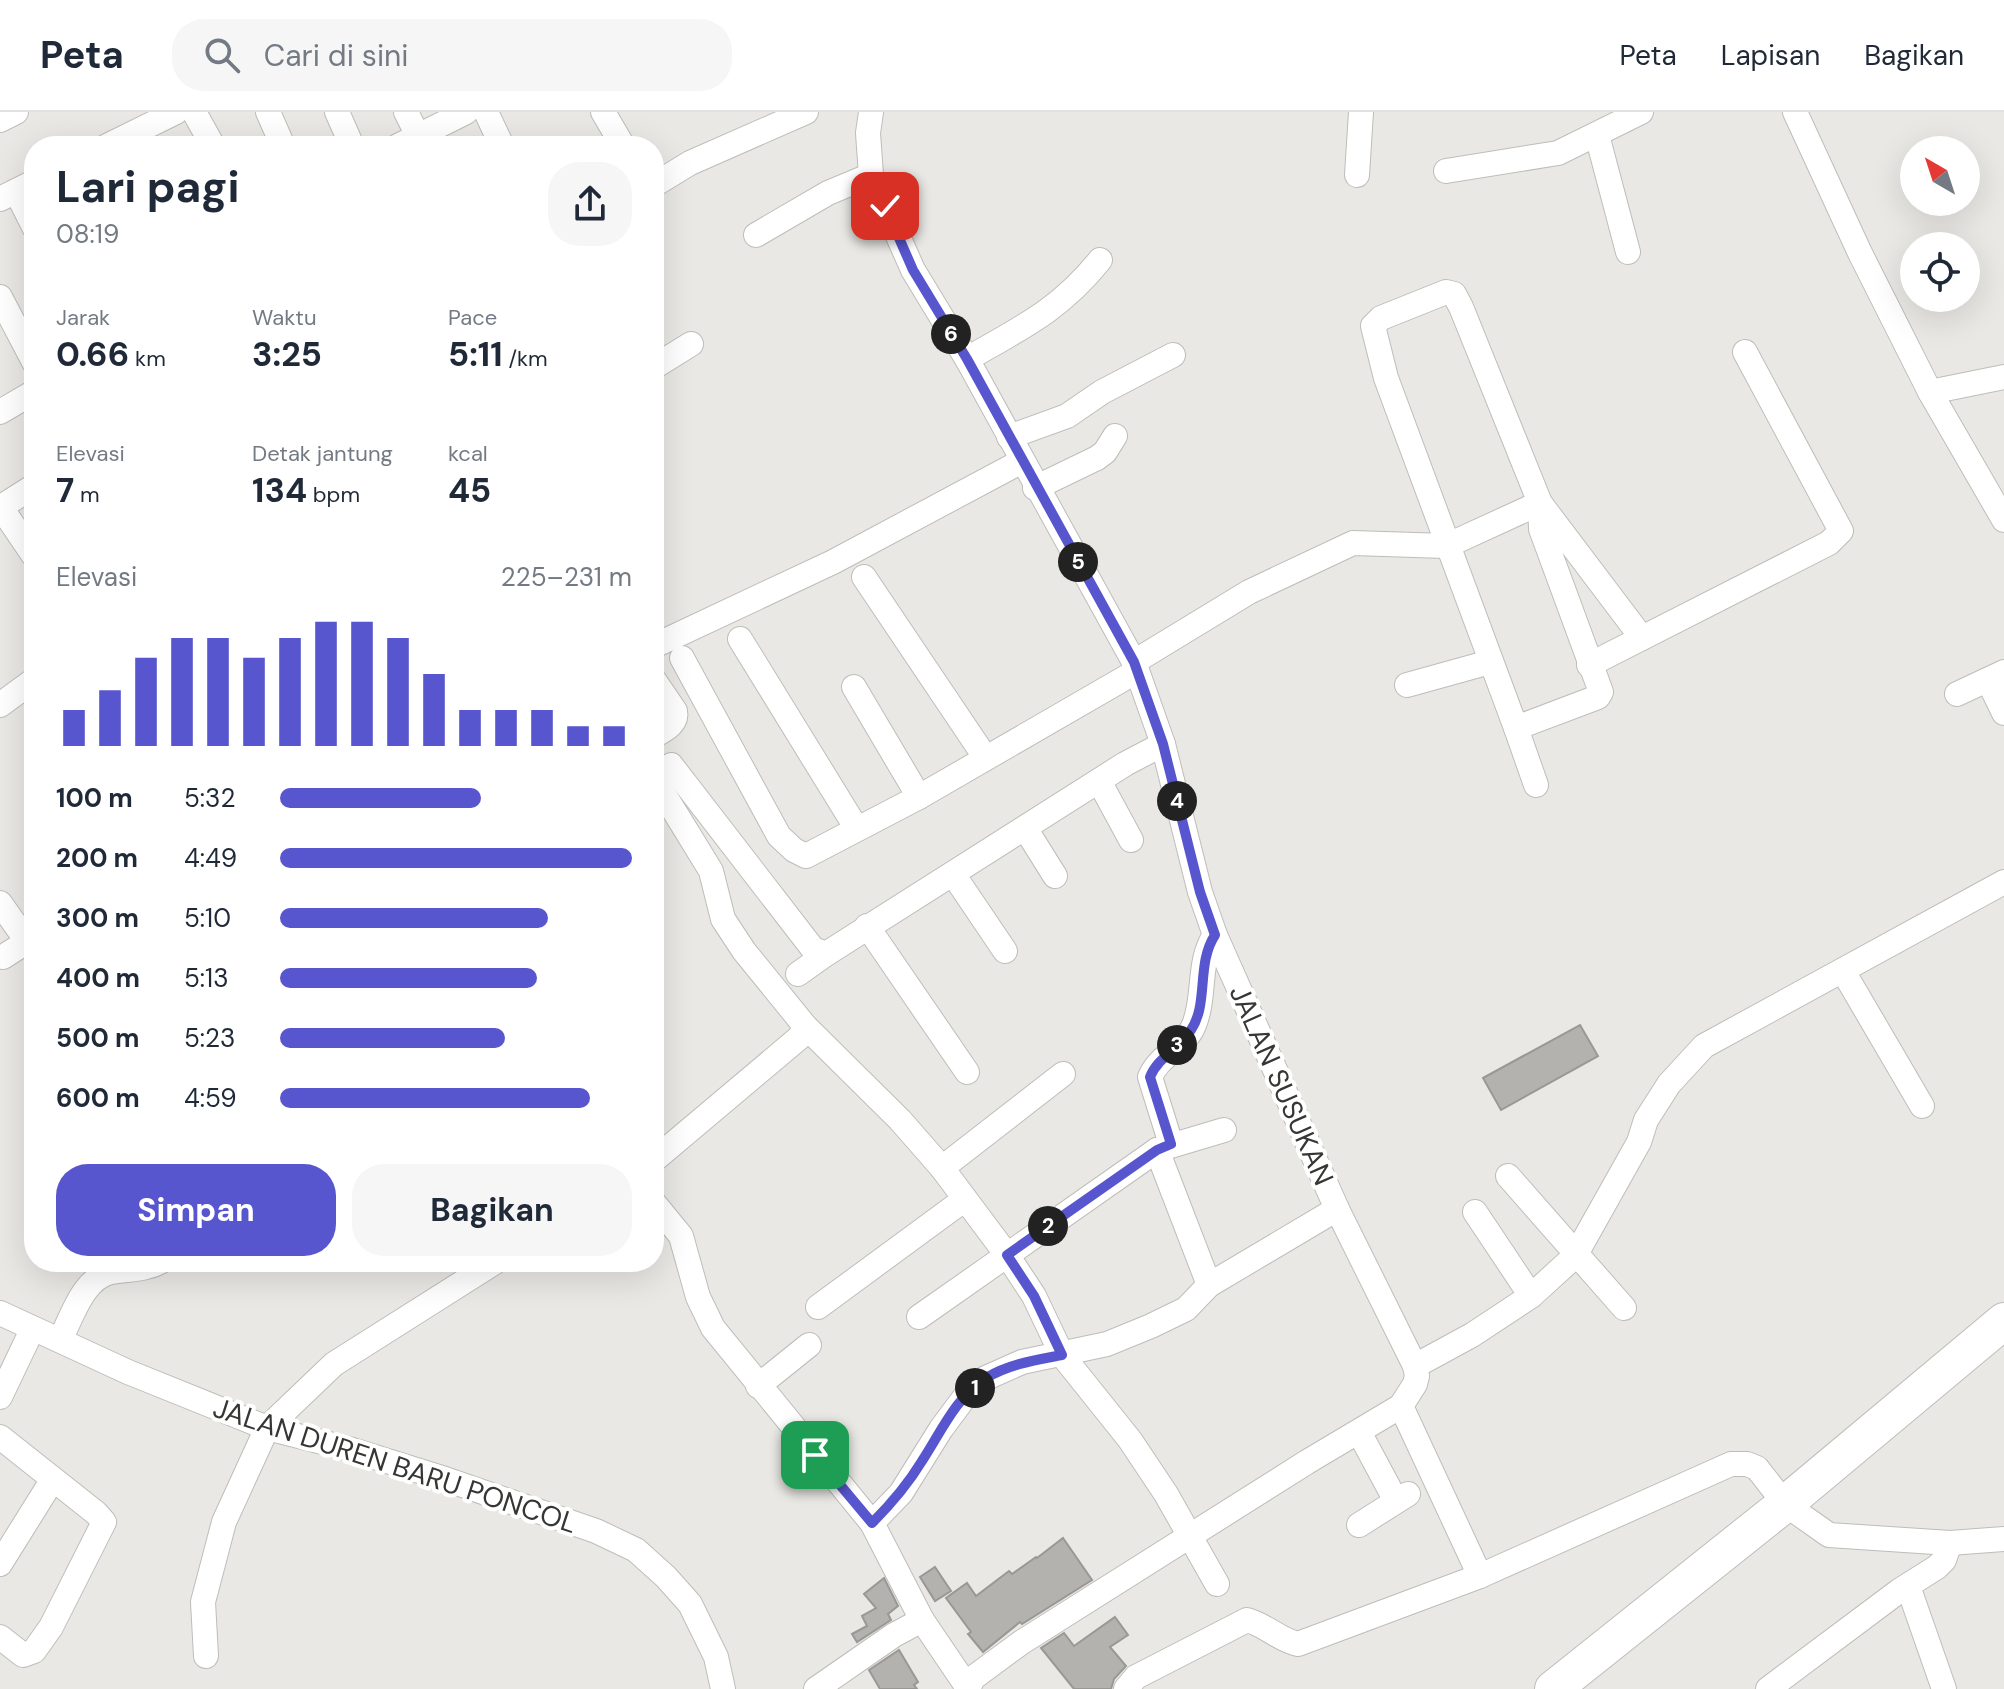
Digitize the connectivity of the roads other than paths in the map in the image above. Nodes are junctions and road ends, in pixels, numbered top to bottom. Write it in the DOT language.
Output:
graph roads {
  1 [pos="16,112"];
  2 [pos="176,112"];
  3 [pos="194,112"];
  4 [pos="268,112"];
  5 [pos="337,112"];
  6 [pos="406,112"];
  7 [pos="466,112"];
  8 [pos="486,112"];
  9 [pos="603,112"];
  10 [pos="806,112"];
  11 [pos="871,112"];
  12 [pos="1361,112"];
  13 [pos="1641,112"];
  14 [pos="1795,112"];
  15 [pos="0,120"];
  16 [pos="760,121"];
  17 [pos="1597,135"];
  18 [pos="143,136"];
  19 [pos="207,136"];
  20 [pos="279,136"];
  21 [pos="348,136"];
  22 [pos="408,136"];
  23 [pos="418,136"];
  24 [pos="497,136"];
  25 [pos="617,136"];
  26 [pos="1446,171"];
  27 [pos="871,175"];
  28 [pos="1357,175"];
  29 [pos="664,179"];
  30 [pos="756,235"];
  31 [pos="1628,252"];
  32 [pos="1100,260"];
  33 [pos="0,297"];
  34 [pos="6,326"];
  35 [pos="691,344"];
  36 [pos="24,349"];
  37 [pos="1745,352"];
  38 [pos="1173,355"];
  39 [pos="967,359"];
  40 [pos="664,361"];
  41 [pos="2004,377"];
  42 [pos="1930,392"];
  43 [pos="24,398"];
  44 [pos="0,412"];
  45 [pos="1115,436"];
  46 [pos="1009,437"];
  47 [pos="1022,461"];
  48 [pos="1035,488"];
  49 [pos="24,492"];
  50 [pos="1540,503"];
  51 [pos="0,506"];
  52 [pos="2004,520"];
  53 [pos="24,541"];
  54 [pos="1446,546"];
  55 [pos="864,577"];
  56 [pos="1642,638"];
  57 [pos="740,639"];
  58 [pos="664,641"];
  59 [pos="682,658"];
  60 [pos="1490,662"];
  61 [pos="1589,665"];
  62 [pos="1135,666"];
  63 [pos="1996,676"];
  64 [pos="1407,685"];
  65 [pos="24,687"];
  66 [pos="854,687"];
  67 [pos="1957,694"];
  68 [pos="664,695"];
  69 [pos="1,702"];
  70 [pos="2004,713"];
  71 [pos="1516,728"];
  72 [pos="664,729"];
  73 [pos="1163,744"];
  74 [pos="985,757"];
  75 [pos="664,774"];
  76 [pos="664,776"];
  77 [pos="1099,781"];
  78 [pos="1536,785"];
  79 [pos="919,797"];
  80 [pos="1025,828"];
  81 [pos="857,829"];
  82 [pos="1131,840"];
  83 [pos="953,874"];
  84 [pos="1055,876"];
  85 [pos="2004,882"];
  86 [pos="0,903"];
  87 [pos="867,926"];
  88 [pos="24,931"];
  89 [pos="1215,935"];
  90 [pos="24,944"];
  91 [pos="1005,951"];
  92 [pos="826,954"];
  93 [pos="3,957"];
  94 [pos="1843,971"];
  95 [pos="798,974"];
  96 [pos="805,1026"];
  97 [pos="967,1072"];
  98 [pos="1063,1074"];
  99 [pos="1922,1106"];
  100 [pos="1224,1130"];
  101 [pos="1164,1147"];
  102 [pos="664,1152"];
  103 [pos="942,1168"];
  104 [pos="1508,1176"];
  105 [pos="965,1199"];
  106 [pos="1337,1209"];
  107 [pos="1475,1212"];
  108 [pos="664,1215"];
  109 [pos="1007,1255"];
  110 [pos="1575,1256"];
  111 [pos="114,1272"];
  112 [pos="481,1272"];
  113 [pos="1209,1285"];
  114 [pos="1531,1296"];
  115 [pos="818,1307"];
  116 [pos="1624,1308"];
  117 [pos="0,1313"];
  118 [pos="919,1317"];
  119 [pos="2004,1321"];
  120 [pos="32,1330"];
  121 [pos="60,1340"];
  122 [pos="809,1345"];
  123 [pos="1062,1355"];
  124 [pos="1415,1366"];
  125 [pos="758,1386"];
  126 [pos="0,1397"];
  127 [pos="1401,1406"];
  128 [pos="267,1428"];
  129 [pos="1359,1432"];
  130 [pos="0,1437"];
  131 [pos="53,1479"];
  132 [pos="1785,1504"];
  133 [pos="872,1523"];
  134 [pos="1359,1525"];
  135 [pos="1189,1536"];
  136 [pos="2004,1539"];
  137 [pos="1950,1543"];
  138 [pos="0,1564"];
  139 [pos="1480,1576"];
  140 [pos="1217,1584"];
  141 [pos="1908,1586"];
  142 [pos="922,1620"];
  143 [pos="0,1637"];
  144 [pos="206,1656"];
  145 [pos="851,1679"];
  146 [pos="968,1688"];
  147 [pos="723,1689"];
  148 [pos="816,1689"];
  149 [pos="1126,1689"];
  150 [pos="1553,1689"];
  151 [pos="1768,1689"];
  152 [pos="1944,1689"];
  1 -- 15 [label="street"];
  2 -- 18 [label="street"];
  3 -- 19 [label="street"];
  4 -- 20 [label="street"];
  5 -- 21 [label="street"];
  6 -- 22 [label="street"];
  7 -- 23 [label="street"];
  8 -- 24 [label="street"];
  9 -- 25 [label="street"];
  10 -- 16 [label="street"];
  11 -- 27 [label="street, JALAN SUSUKAN"];
  12 -- 28 [label="street"];
  13 -- 17 [label="street"];
  14 -- 42 [label="street"];
  16 -- 29 [label="street"];
  17 -- 26 [label="street"];
  17 -- 31 [label="street"];
  27 -- 30 [label="street"];
  27 -- 39 [label="street, JALAN SUSUKAN"];
  32 -- 39 [label="street"];
  33 -- 34 [label="street"];
  34 -- 36 [label="street"];
  35 -- 40 [label="street"];
  37 -- 56 [label="street"];
  38 -- 46 [label="street"];
  39 -- 46 [label="street, JALAN SUSUKAN"];
  41 -- 42 [label="street"];
  42 -- 52 [label="street"];
  43 -- 44 [label="street"];
  45 -- 48 [label="street"];
  46 -- 47 [label="street, JALAN SUSUKAN"];
  47 -- 48 [label="street, JALAN SUSUKAN"];
  47 -- 58 [label="street"];
  48 -- 62 [label="street, JALAN SUSUKAN"];
  49 -- 51 [label="street"];
  50 -- 54 [label="street"];
  50 -- 54 [label="street"];
  50 -- 56 [label="street"];
  50 -- 61 [label="street"];
  51 -- 53 [label="street"];
  54 -- 60 [label="street"];
  54 -- 62 [label="street"];
  55 -- 74 [label="street"];
  56 -- 61 [label="street"];
  57 -- 81 [label="street"];
  59 -- 81 [label="street"];
  60 -- 64 [label="street"];
  60 -- 71 [label="street"];
  61 -- 71 [label="street"];
  62 -- 73 [label="street, JALAN SUSUKAN"];
  62 -- 74 [label="street"];
  63 -- 67 [label="street"];
  63 -- 70 [label="street"];
  65 -- 69 [label="street"];
  66 -- 79 [label="street"];
  68 -- 72 [label="street"];
  71 -- 78 [label="street"];
  73 -- 77 [label="street"];
  73 -- 89 [label="street, JALAN SUSUKAN"];
  74 -- 79 [label="street"];
  75 -- 92 [label="street"];
  76 -- 96 [label="street"];
  77 -- 80 [label="street"];
  77 -- 82 [label="street"];
  79 -- 81 [label="street"];
  80 -- 83 [label="street"];
  80 -- 84 [label="street"];
  83 -- 87 [label="street"];
  83 -- 91 [label="street"];
  85 -- 94 [label="street"];
  86 -- 88 [label="street"];
  87 -- 92 [label="street"];
  87 -- 97 [label="street"];
  89 -- 101 [label="street"];
  89 -- 106 [label="street, JALAN SUSUKAN"];
  90 -- 93 [label="street"];
  92 -- 95 [label="street"];
  94 -- 99 [label="street"];
  94 -- 110 [label="street"];
  96 -- 102 [label="street"];
  96 -- 103 [label="street"];
  98 -- 103 [label="street"];
  100 -- 101 [label="street"];
  101 -- 109 [label="street"];
  101 -- 113 [label="street"];
  103 -- 105 [label="street"];
  104 -- 110 [label="street"];
  105 -- 109 [label="street"];
  105 -- 115 [label="street"];
  106 -- 113 [label="street"];
  106 -- 124 [label="street, JALAN SUSUKAN"];
  107 -- 114 [label="street"];
  108 -- 125 [label="street"];
  109 -- 118 [label="street"];
  109 -- 123 [label="street"];
  110 -- 114 [label="street"];
  110 -- 116 [label="street"];
  111 -- 121 [label="street"];
  112 -- 128 [label="street"];
  113 -- 123 [label="street"];
  114 -- 124 [label="street"];
  117 -- 120 [label="street, JALAN DUREN BARU PONCOL"];
  119 -- 132 [label="highway"];
  120 -- 121 [label="street, JALAN DUREN BARU PONCOL"];
  120 -- 126 [label="street"];
  121 -- 128 [label="street, JALAN DUREN BARU PONCOL"];
  122 -- 125 [label="street"];
  123 -- 133 [label="street"];
  123 -- 135 [label="street"];
  124 -- 127 [label="street"];
  125 -- 133 [label="street"];
  127 -- 129 [label="street"];
  127 -- 139 [label="street"];
  128 -- 144 [label="street"];
  128 -- 147 [label="street, JALAN DUREN BARU PONCOL"];
  129 -- 134 [label="street"];
  129 -- 135 [label="street"];
  130 -- 131 [label="street"];
  131 -- 138 [label="street"];
  131 -- 143 [label="street"];
  132 -- 137 [label="street"];
  132 -- 139 [label="street"];
  132 -- 150 [label="highway"];
  133 -- 142 [label="street"];
  135 -- 140 [label="street"];
  135 -- 146 [label="street"];
  136 -- 137 [label="street"];
  137 -- 141 [label="street"];
  139 -- 149 [label="street"];
  141 -- 151 [label="street"];
  141 -- 152 [label="street"];
  142 -- 145 [label="street"];
  142 -- 146 [label="street"];
  145 -- 148 [label="street"];
}
